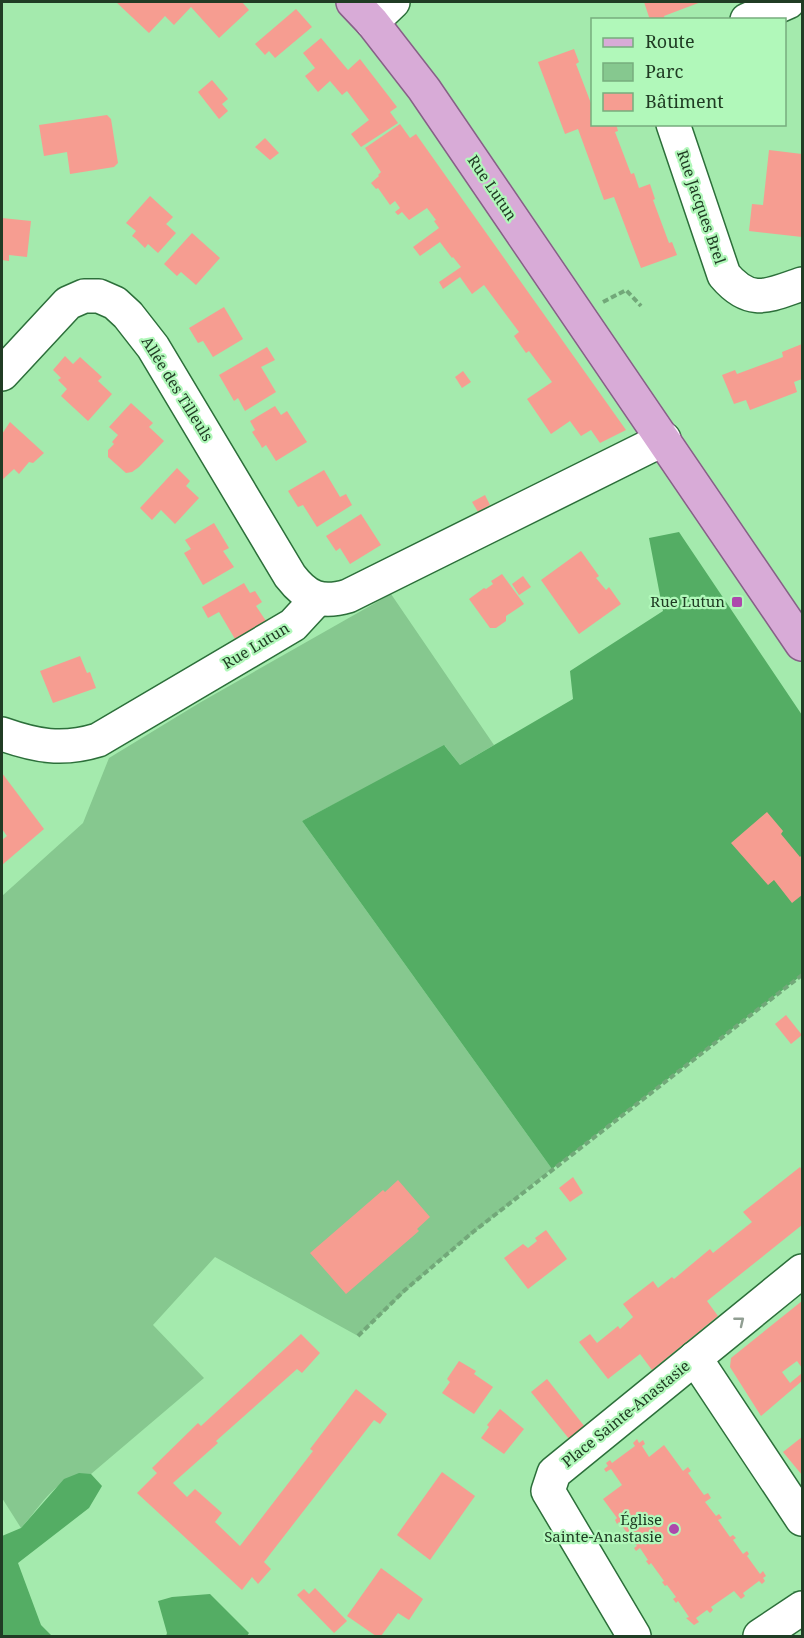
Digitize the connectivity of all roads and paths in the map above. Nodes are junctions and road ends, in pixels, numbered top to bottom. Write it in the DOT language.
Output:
graph roads {
  1 [pos="788,2"];
  2 [pos="373,8"];
  3 [pos="752,18"];
  4 [pos="674,126"];
  5 [pos="802,284"];
  6 [pos="641,306"];
  7 [pos="580,315"];
  8 [pos="2,374"];
  9 [pos="664,439"];
  10 [pos="317,599"];
  11 [pos="802,644"];
  12 [pos="2,734"];
  13 [pos="802,975"];
  14 [pos="802,1271"];
  15 [pos="358,1336"];
  16 [pos="694,1358"];
  17 [pos="802,1519"];
  18 [pos="802,1608"];
  19 [pos="777,1633"];
  20 [pos="634,1636"];
  1 -- 3 [label="street"];
  2 -- 7 [label="main road, Rue Lutun"];
  4 -- 5 [label="street, Rue Jacques Brel"];
  6 -- 7 [label="path"];
  7 -- 9 [label="main road, Rue Lutun"];
  8 -- 10 [label="street, Allée des Tilleuls"];
  9 -- 10 [label="street"];
  9 -- 11 [label="main road, Rue Lutun"];
  10 -- 12 [label="street, Rue Lutun"];
  13 -- 15 [label="path"];
  16 -- 14 [label="street, one-way"];
  16 -- 17 [label="street, Place Sainte-Anastasie"];
  16 -- 20 [label="street, Place Sainte-Anastasie"];
  18 -- 19 [label="street"];
}
